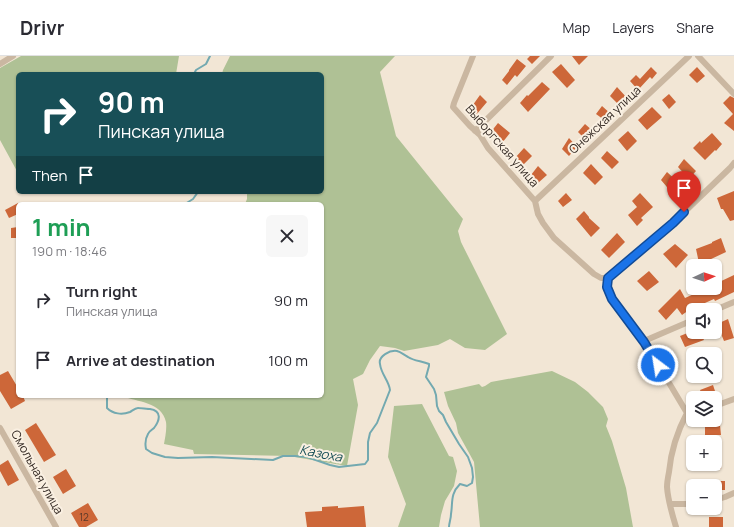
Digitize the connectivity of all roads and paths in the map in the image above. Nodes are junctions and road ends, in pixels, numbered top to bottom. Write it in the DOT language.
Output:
graph roads {
  1 [pos="13,56"];
  2 [pos="473,56"];
  3 [pos="551,56"];
  4 [pos="689,56"];
  5 [pos="698,56"];
  6 [pos="1,61"];
  7 [pos="734,94"];
  8 [pos="475,131"];
  9 [pos="734,163"];
  10 [pos="535,200"];
  11 [pos="608,278"];
  12 [pos="734,302"];
  13 [pos="722,307"];
  14 [pos="686,323"];
  15 [pos="644,342"];
  16 [pos="734,399"];
  17 [pos="722,403"];
  18 [pos="686,407"];
  19 [pos="686,418"];
  20 [pos="0,428"];
  21 [pos="734,493"];
  22 [pos="722,498"];
  23 [pos="670,504"];
  24 [pos="686,504"];
  25 [pos="56,527"];
  26 [pos="676,527"];
  1 -- 6 [label="street"];
  2 -- 8 [label="street, Выборгская улица"];
  3 -- 8 [label="street"];
  4 -- 10 [label="street, Онежская улица"];
  5 -- 7 [label="street"];
  8 -- 10 [label="street, Выборгская улица"];
  9 -- 11 [label="street"];
  10 -- 11 [label="street, Выборгская улица"];
  11 -- 15 [label="street"];
  12 -- 13 [label="street"];
  14 -- 15 [label="street"];
  15 -- 18 [label="street"];
  16 -- 17 [label="street"];
  19 -- 23 [label="street"];
  20 -- 25 [label="street, Смольная улица"];
  21 -- 22 [label="street"];
  23 -- 24 [label="street"];
  23 -- 26 [label="street"];
}
